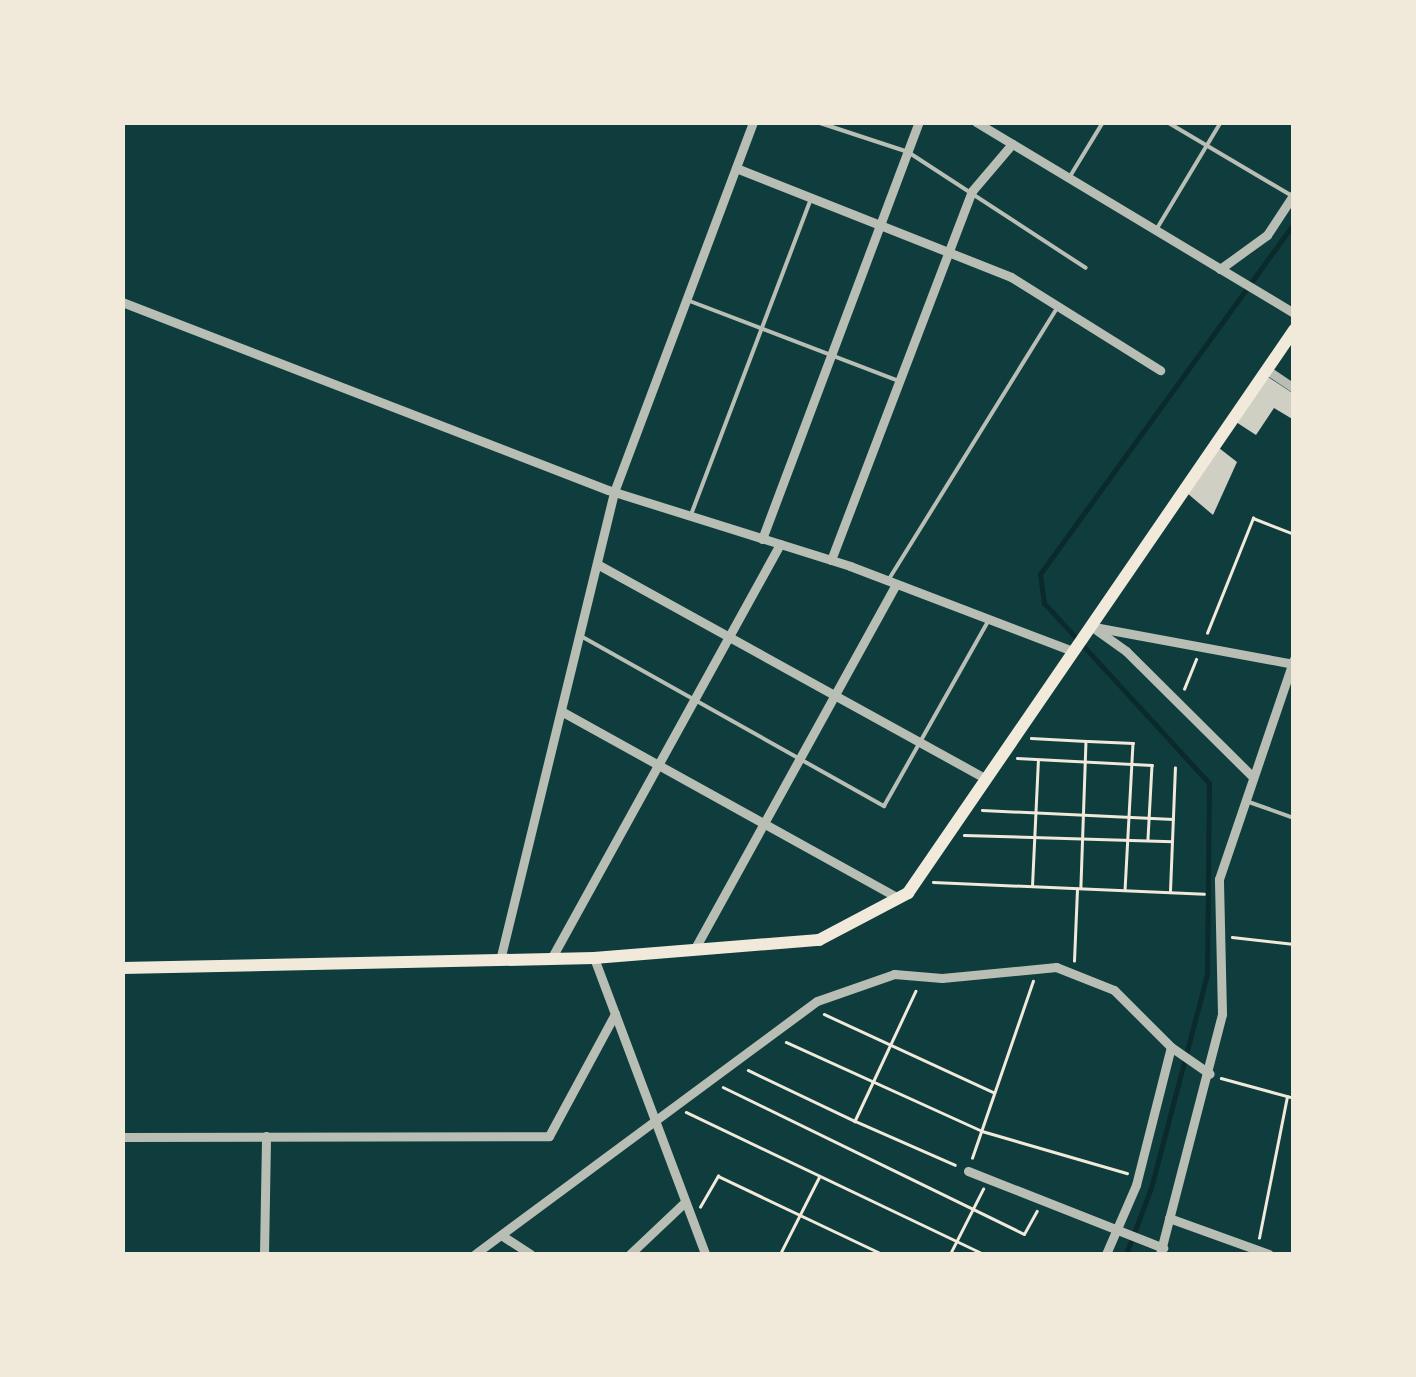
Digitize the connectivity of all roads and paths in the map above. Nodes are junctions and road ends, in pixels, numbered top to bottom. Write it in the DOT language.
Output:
graph roads {
  1 [pos="753,122"];
  2 [pos="816,122"];
  3 [pos="920,122"];
  4 [pos="1104,122"];
  5 [pos="1166,122"];
  6 [pos="1221,122"];
  7 [pos="978,123"];
  8 [pos="1012,144"];
  9 [pos="1206,146"];
  10 [pos="908,152"];
  11 [pos="736,168"];
  12 [pos="1069,178"];
  13 [pos="972,192"];
  14 [pos="1293,195"];
  15 [pos="811,198"];
  16 [pos="880,227"];
  17 [pos="1156,230"];
  18 [pos="948,253"];
  19 [pos="1086,268"];
  20 [pos="1220,268"];
  21 [pos="686,300"];
  22 [pos="122,302"];
  23 [pos="1058,306"];
  24 [pos="1294,313"];
  25 [pos="761,328"];
  26 [pos="1294,330"];
  27 [pos="832,354"];
  28 [pos="1160,370"];
  29 [pos="1267,370"];
  30 [pos="898,380"];
  31 [pos="1294,388"];
  32 [pos="614,492"];
  33 [pos="690,516"];
  34 [pos="1294,534"];
  35 [pos="762,539"];
  36 [pos="780,544"];
  37 [pos="831,560"];
  38 [pos="597,564"];
  39 [pos="892,583"];
  40 [pos="989,619"];
  41 [pos="1089,630"];
  42 [pos="579,635"];
  43 [pos="730,635"];
  44 [pos="1201,647"];
  45 [pos="1074,649"];
  46 [pos="1293,662"];
  47 [pos="836,694"];
  48 [pos="694,700"];
  49 [pos="1178,704"];
  50 [pos="561,711"];
  51 [pos="1014,738"];
  52 [pos="1086,741"];
  53 [pos="920,742"];
  54 [pos="1001,757"];
  55 [pos="800,759"];
  56 [pos="1038,759"];
  57 [pos="1086,762"];
  58 [pos="659,764"];
  59 [pos="1132,764"];
  60 [pos="1175,768"];
  61 [pos="1253,777"];
  62 [pos="986,779"];
  63 [pos="1245,800"];
  64 [pos="965,809"];
  65 [pos="1035,812"];
  66 [pos="1084,815"];
  67 [pos="1129,817"];
  68 [pos="1173,818"];
  69 [pos="1294,818"];
  70 [pos="766,821"];
  71 [pos="948,835"];
  72 [pos="1082,838"];
  73 [pos="1128,840"];
  74 [pos="1148,840"];
  75 [pos="1172,841"];
  76 [pos="916,881"];
  77 [pos="1032,886"];
  78 [pos="1079,888"];
  79 [pos="1125,890"];
  80 [pos="1170,892"];
  81 [pos="1196,893"];
  82 [pos="899,898"];
  83 [pos="1221,936"];
  84 [pos="1294,944"];
  85 [pos="694,950"];
  86 [pos="594,958"];
  87 [pos="551,959"];
  88 [pos="500,960"];
  89 [pos="122,968"];
  90 [pos="1038,968"];
  91 [pos="1073,974"];
  92 [pos="923,976"];
  93 [pos="809,1007"];
  94 [pos="615,1014"];
  95 [pos="771,1034"];
  96 [pos="890,1045"];
  97 [pos="1171,1046"];
  98 [pos="732,1063"];
  99 [pos="1210,1074"];
  100 [pos="708,1079"];
  101 [pos="873,1082"];
  102 [pos="995,1093"];
  103 [pos="1287,1097"];
  104 [pos="1294,1098"];
  105 [pos="672,1104"];
  106 [pos="653,1117"];
  107 [pos="856,1120"];
  108 [pos="982,1131"];
  109 [pos="122,1136"];
  110 [pos="266,1136"];
  111 [pos="968,1171"];
  112 [pos="820,1176"];
  113 [pos="1138,1177"];
  114 [pos="988,1179"];
  115 [pos="1042,1200"];
  116 [pos="685,1202"];
  117 [pos="973,1209"];
  118 [pos="800,1214"];
  119 [pos="1169,1218"];
  120 [pos="692,1221"];
  121 [pos="1116,1229"];
  122 [pos="501,1234"];
  123 [pos="1256,1250"];
  124 [pos="1162,1251"];
  125 [pos="264,1254"];
  126 [pos="475,1254"];
  127 [pos="530,1254"];
  128 [pos="630,1254"];
  129 [pos="704,1254"];
  130 [pos="780,1254"];
  131 [pos="882,1254"];
  132 [pos="950,1254"];
  133 [pos="984,1254"];
  134 [pos="1106,1254"];
  135 [pos="1269,1254"];
  1 -- 11 [label="street"];
  2 -- 10 [label="lane"];
  3 -- 10 [label="street"];
  4 -- 12 [label="lane"];
  5 -- 9 [label="lane"];
  6 -- 9 [label="lane"];
  7 -- 8 [label="street"];
  8 -- 12 [label="street"];
  8 -- 13 [label="street"];
  9 -- 14 [label="lane"];
  9 -- 17 [label="lane"];
  10 -- 13 [label="lane"];
  10 -- 16 [label="street"];
  11 -- 15 [label="street"];
  11 -- 21 [label="street"];
  12 -- 17 [label="street"];
  13 -- 18 [label="street"];
  13 -- 19 [label="lane"];
  14 -- 20 [label="street"];
  15 -- 16 [label="street"];
  15 -- 25 [label="lane"];
  16 -- 18 [label="street"];
  16 -- 27 [label="street"];
  17 -- 20 [label="street"];
  18 -- 23 [label="street"];
  18 -- 30 [label="street"];
  20 -- 24 [label="street"];
  21 -- 25 [label="lane"];
  21 -- 32 [label="street"];
  22 -- 32 [label="street"];
  23 -- 28 [label="street"];
  23 -- 39 [label="lane"];
  25 -- 27 [label="lane"];
  25 -- 33 [label="lane"];
  26 -- 29 [label="main road"];
  27 -- 30 [label="lane"];
  27 -- 35 [label="street"];
  29 -- 31 [label="street"];
  29 -- 41 [label="main road"];
  30 -- 37 [label="street"];
  32 -- 33 [label="street"];
  32 -- 38 [label="street"];
  33 -- 35 [label="street"];
  34 -- 44 [label="path"];
  35 -- 36 [label="street"];
  36 -- 37 [label="street"];
  36 -- 43 [label="street"];
  37 -- 39 [label="street"];
  38 -- 42 [label="street"];
  38 -- 43 [label="street"];
  39 -- 40 [label="street"];
  39 -- 47 [label="street"];
  40 -- 45 [label="street"];
  40 -- 53 [label="lane"];
  41 -- 44 [label="street"];
  41 -- 45 [label="main road"];
  41 -- 49 [label="street"];
  42 -- 48 [label="lane"];
  42 -- 50 [label="street"];
  43 -- 47 [label="street"];
  43 -- 48 [label="street"];
  44 -- 46 [label="street"];
  44 -- 49 [label="path"];
  45 -- 51 [label="main road"];
  46 -- 61 [label="street"];
  47 -- 53 [label="street"];
  47 -- 55 [label="street"];
  48 -- 55 [label="lane"];
  48 -- 58 [label="street"];
  49 -- 61 [label="street"];
  50 -- 58 [label="street"];
  50 -- 88 [label="street"];
  51 -- 52 [label="path"];
  51 -- 54 [label="main road"];
  52 -- 57 [label="path"];
  52 -- 59 [label="path"];
  53 -- 55 [label="lane"];
  53 -- 62 [label="street"];
  54 -- 56 [label="path"];
  54 -- 62 [label="main road"];
  55 -- 70 [label="street"];
  56 -- 57 [label="path"];
  56 -- 65 [label="path"];
  57 -- 59 [label="path"];
  57 -- 66 [label="path"];
  58 -- 70 [label="street"];
  58 -- 87 [label="street"];
  59 -- 67 [label="path"];
  59 -- 74 [label="path"];
  60 -- 68 [label="path"];
  61 -- 63 [label="street"];
  62 -- 64 [label="main road"];
  63 -- 69 [label="lane"];
  63 -- 83 [label="street"];
  64 -- 65 [label="path"];
  64 -- 71 [label="main road"];
  65 -- 66 [label="path"];
  65 -- 77 [label="path"];
  66 -- 67 [label="path"];
  66 -- 72 [label="path"];
  67 -- 68 [label="path"];
  67 -- 73 [label="path"];
  68 -- 75 [label="path"];
  70 -- 82 [label="street"];
  70 -- 85 [label="street"];
  71 -- 72 [label="path"];
  71 -- 76 [label="main road"];
  72 -- 73 [label="path"];
  72 -- 78 [label="path"];
  73 -- 74 [label="path"];
  73 -- 79 [label="path"];
  74 -- 75 [label="path"];
  75 -- 80 [label="path"];
  76 -- 77 [label="path"];
  76 -- 82 [label="main road"];
  77 -- 78 [label="path"];
  78 -- 79 [label="path"];
  78 -- 91 [label="path"];
  79 -- 80 [label="path"];
  80 -- 81 [label="path"];
  82 -- 85 [label="main road"];
  83 -- 84 [label="path"];
  83 -- 99 [label="street"];
  85 -- 86 [label="main road"];
  86 -- 87 [label="main road"];
  86 -- 94 [label="street"];
  87 -- 88 [label="main road"];
  88 -- 89 [label="main road"];
  90 -- 91 [label="street"];
  90 -- 92 [label="street"];
  90 -- 102 [label="path"];
  91 -- 97 [label="street"];
  92 -- 93 [label="street"];
  92 -- 96 [label="path"];
  93 -- 95 [label="street"];
  93 -- 96 [label="path"];
  94 -- 106 [label="street"];
  94 -- 110 [label="street"];
  95 -- 98 [label="street"];
  95 -- 101 [label="path"];
  96 -- 101 [label="path"];
  96 -- 102 [label="path"];
  97 -- 99 [label="street"];
  97 -- 113 [label="street"];
  98 -- 100 [label="street"];
  98 -- 107 [label="path"];
  99 -- 103 [label="path"];
  99 -- 119 [label="street"];
  100 -- 105 [label="street"];
  100 -- 117 [label="path"];
  101 -- 107 [label="path"];
  101 -- 108 [label="path"];
  102 -- 108 [label="path"];
  103 -- 104 [label="path"];
  103 -- 123 [label="path"];
  105 -- 106 [label="street"];
  105 -- 112 [label="path"];
  106 -- 116 [label="street"];
  106 -- 122 [label="street"];
  107 -- 111 [label="path"];
  108 -- 111 [label="path"];
  108 -- 113 [label="path"];
  109 -- 110 [label="street"];
  110 -- 125 [label="street"];
  111 -- 114 [label="street"];
  112 -- 118 [label="path"];
  112 -- 133 [label="path"];
  113 -- 121 [label="street"];
  114 -- 115 [label="street"];
  114 -- 117 [label="path"];
  115 -- 117 [label="path"];
  115 -- 121 [label="street"];
  116 -- 120 [label="street"];
  116 -- 128 [label="street"];
  117 -- 132 [label="path"];
  118 -- 120 [label="path"];
  118 -- 130 [label="path"];
  118 -- 131 [label="path"];
  119 -- 123 [label="street"];
  119 -- 124 [label="street"];
  120 -- 129 [label="street"];
  121 -- 124 [label="street"];
  121 -- 134 [label="street"];
  122 -- 126 [label="street"];
  122 -- 127 [label="street"];
  123 -- 135 [label="street"];
}
